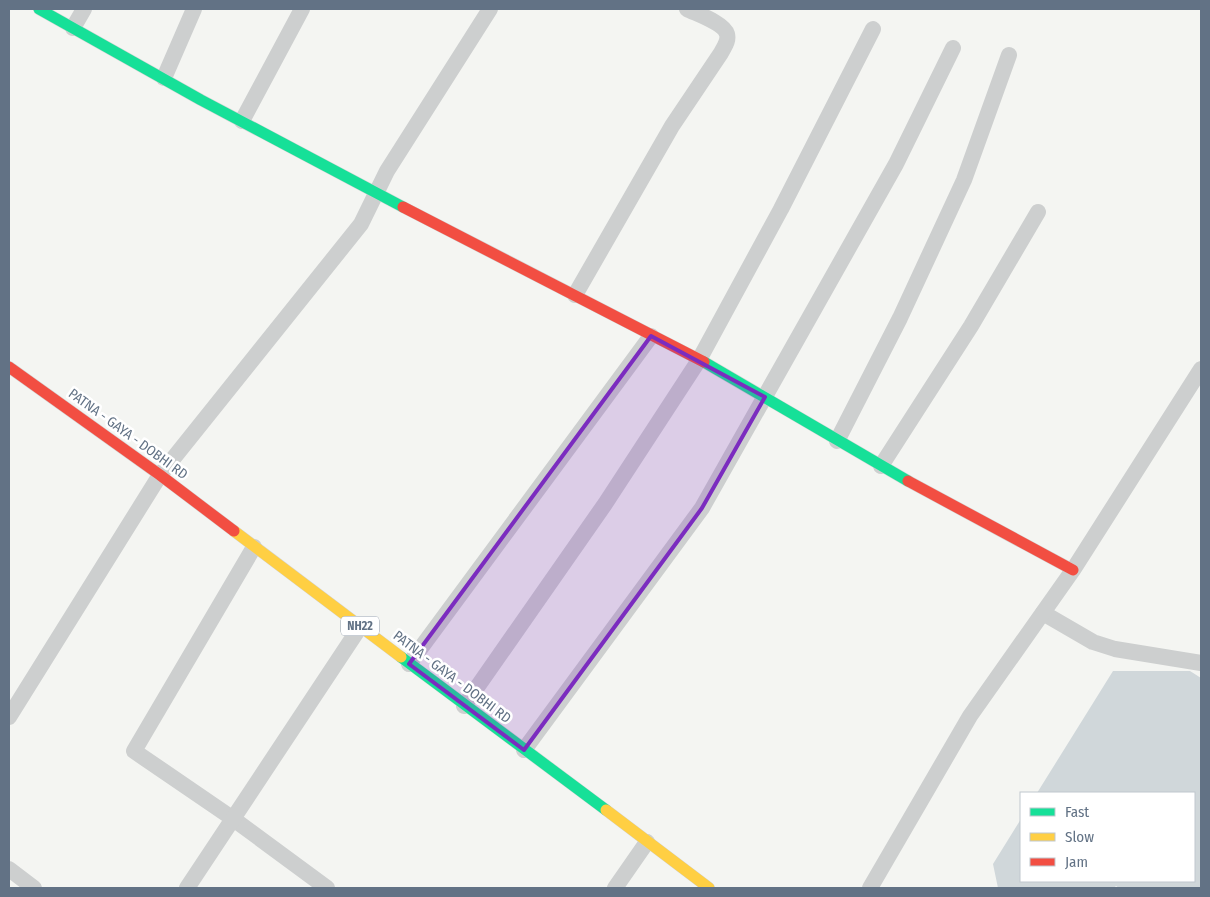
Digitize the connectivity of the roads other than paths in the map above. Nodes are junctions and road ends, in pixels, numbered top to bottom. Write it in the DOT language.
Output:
graph roads {
  1 [pos="39,9"];
  2 [pos="84,9"];
  3 [pos="194,9"];
  4 [pos="302,9"];
  5 [pos="490,9"];
  6 [pos="687,9"];
  7 [pos="73,28"];
  8 [pos="873,28"];
  9 [pos="953,48"];
  10 [pos="1009,55"];
  11 [pos="164,78"];
  12 [pos="242,121"];
  13 [pos="376,194"];
  14 [pos="1038,212"];
  15 [pos="575,295"];
  16 [pos="651,336"];
  17 [pos="699,360"];
  18 [pos="9,367"];
  19 [pos="1201,369"];
  20 [pos="764,396"];
  21 [pos="837,441"];
  22 [pos="881,466"];
  23 [pos="160,475"];
  24 [pos="254,547"];
  25 [pos="1073,570"];
  26 [pos="1043,613"];
  27 [pos="360,627"];
  28 [pos="1201,663"];
  29 [pos="409,664"];
  30 [pos="464,706"];
  31 [pos="9,717"];
  32 [pos="524,750"];
  33 [pos="232,818"];
  34 [pos="647,842"];
  35 [pos="9,869"];
  36 [pos="34,888"];
  37 [pos="187,888"];
  38 [pos="327,888"];
  39 [pos="614,888"];
  40 [pos="706,888"];
  41 [pos="870,888"];
  1 -- 7 [label="street"];
  2 -- 7 [label="street"];
  3 -- 11 [label="street"];
  4 -- 12 [label="street"];
  5 -- 13 [label="street"];
  6 -- 15 [label="street"];
  7 -- 11 [label="street"];
  8 -- 17 [label="street"];
  9 -- 20 [label="street"];
  10 -- 21 [label="street"];
  11 -- 12 [label="street"];
  12 -- 13 [label="street"];
  13 -- 15 [label="street"];
  13 -- 23 [label="street"];
  14 -- 22 [label="street"];
  15 -- 16 [label="street"];
  16 -- 17 [label="street"];
  16 -- 29 [label="street"];
  17 -- 20 [label="street"];
  17 -- 30 [label="street"];
  18 -- 23 [label="street, PATNA - GAYA - DOBHI RD / NH22"];
  19 -- 25 [label="street"];
  20 -- 21 [label="street"];
  20 -- 32 [label="street"];
  21 -- 22 [label="street"];
  22 -- 25 [label="street"];
  23 -- 24 [label="street, PATNA - GAYA - DOBHI RD / NH22"];
  23 -- 31 [label="street"];
  24 -- 27 [label="street, PATNA - GAYA - DOBHI RD / NH22"];
  24 -- 33 [label="street"];
  25 -- 26 [label="street"];
  26 -- 28 [label="street"];
  26 -- 41 [label="street"];
  27 -- 29 [label="street, PATNA - GAYA - DOBHI RD / NH22"];
  27 -- 33 [label="street"];
  29 -- 30 [label="street, PATNA - GAYA - DOBHI RD / NH22"];
  30 -- 32 [label="street, PATNA - GAYA - DOBHI RD / NH22"];
  32 -- 34 [label="street, PATNA - GAYA - DOBHI RD / NH22"];
  33 -- 37 [label="street"];
  33 -- 38 [label="street"];
  34 -- 39 [label="street"];
  34 -- 40 [label="street, PATNA - GAYA - DOBHI RD / NH22"];
  35 -- 36 [label="street"];
}
